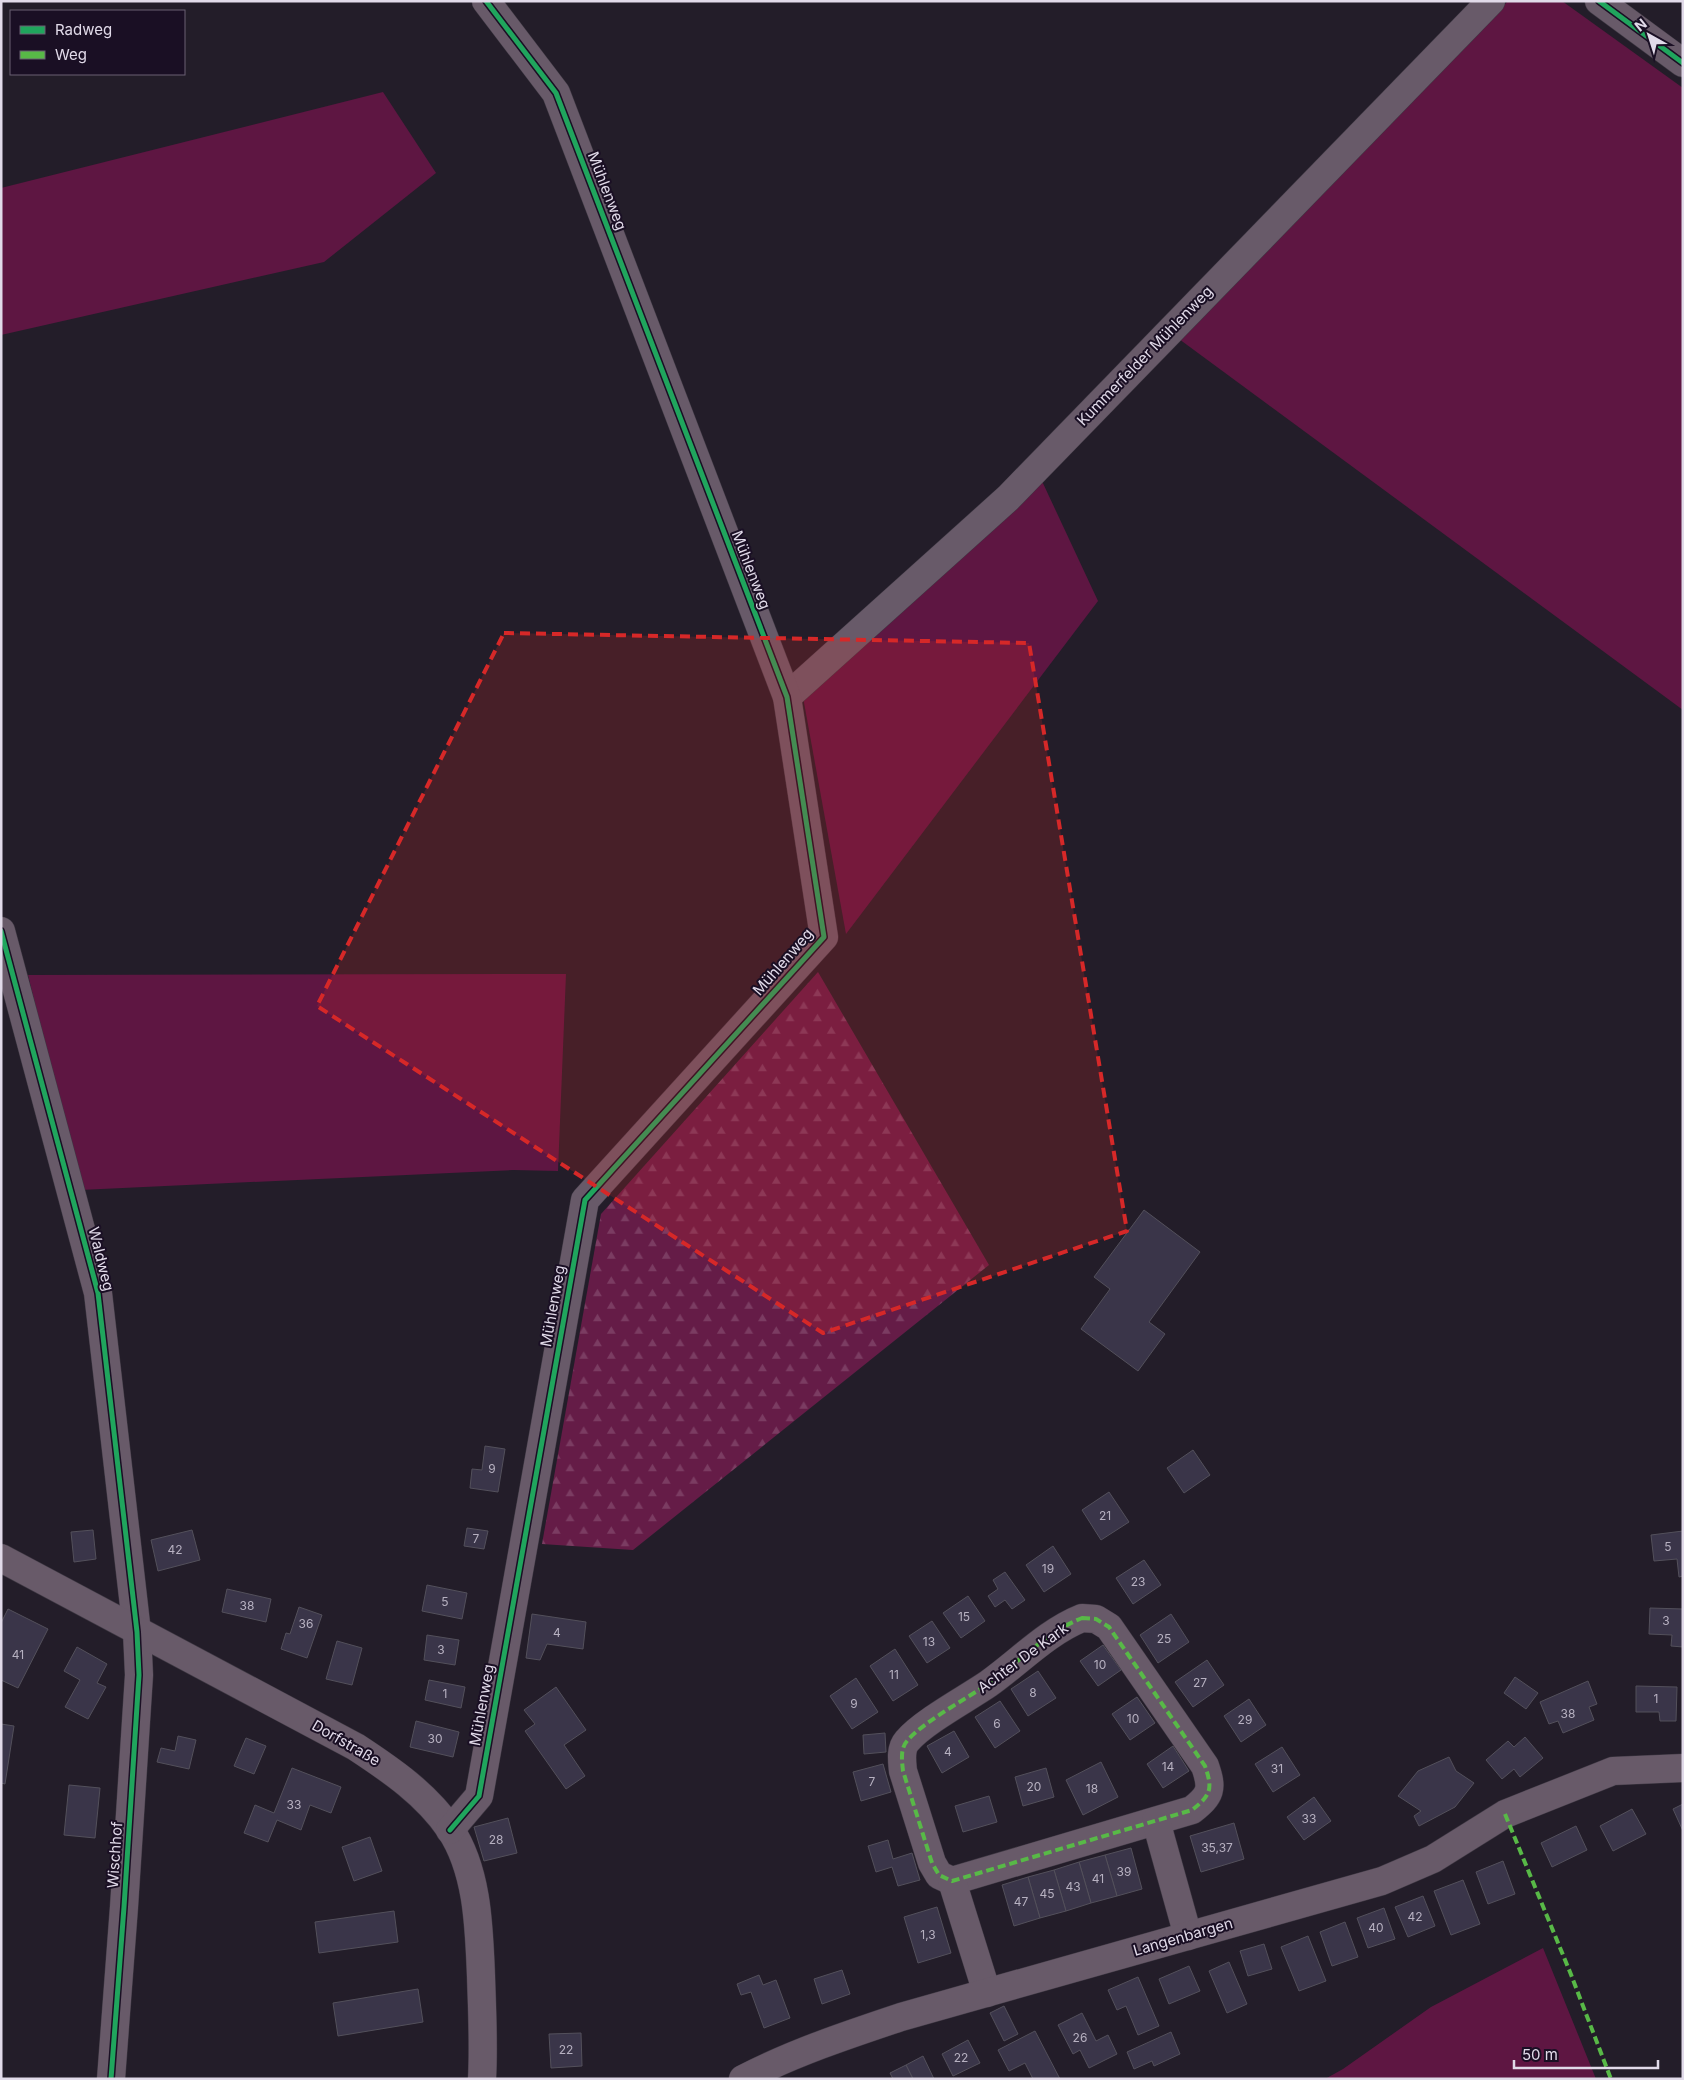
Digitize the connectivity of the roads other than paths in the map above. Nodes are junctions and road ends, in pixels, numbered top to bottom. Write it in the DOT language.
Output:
graph roads {
  1 [pos="486,1"];
  2 [pos="1491,1"];
  3 [pos="1599,1"];
  4 [pos="1683,63"];
  5 [pos="786,698"];
  6 [pos="1,931"];
  7 [pos="1,1558"];
  8 [pos="137,1632"];
  9 [pos="1683,1768"];
  10 [pos="1156,1821"];
  11 [pos="450,1830"];
  12 [pos="952,1881"];
  13 [pos="1188,1936"];
  14 [pos="987,1993"];
  15 [pos="111,2079"];
  16 [pos="482,2079"];
  17 [pos="742,2079"];
  1 -- 5 [label="street, Mühlenweg"];
  2 -- 5 [label="street, Kummerfelder Mühlenweg"];
  3 -- 4 [label="street"];
  5 -- 11 [label="street, Mühlenweg"];
  6 -- 8 [label="street, Waldweg"];
  7 -- 8 [label="street, Dorfstraße"];
  8 -- 11 [label="street, Dorfstraße"];
  8 -- 15 [label="street, Wischhof"];
  9 -- 13 [label="street, Langenbargen"];
  10 -- 12 [label="street, Achter De Kark"];
  10 -- 12 [label="street, Achter De Kark"];
  10 -- 13 [label="street"];
  11 -- 16 [label="street, Dorfstraße"];
  12 -- 14 [label="street"];
  13 -- 14 [label="street, Langenbargen"];
  14 -- 17 [label="street, Langenbargen"];
}
